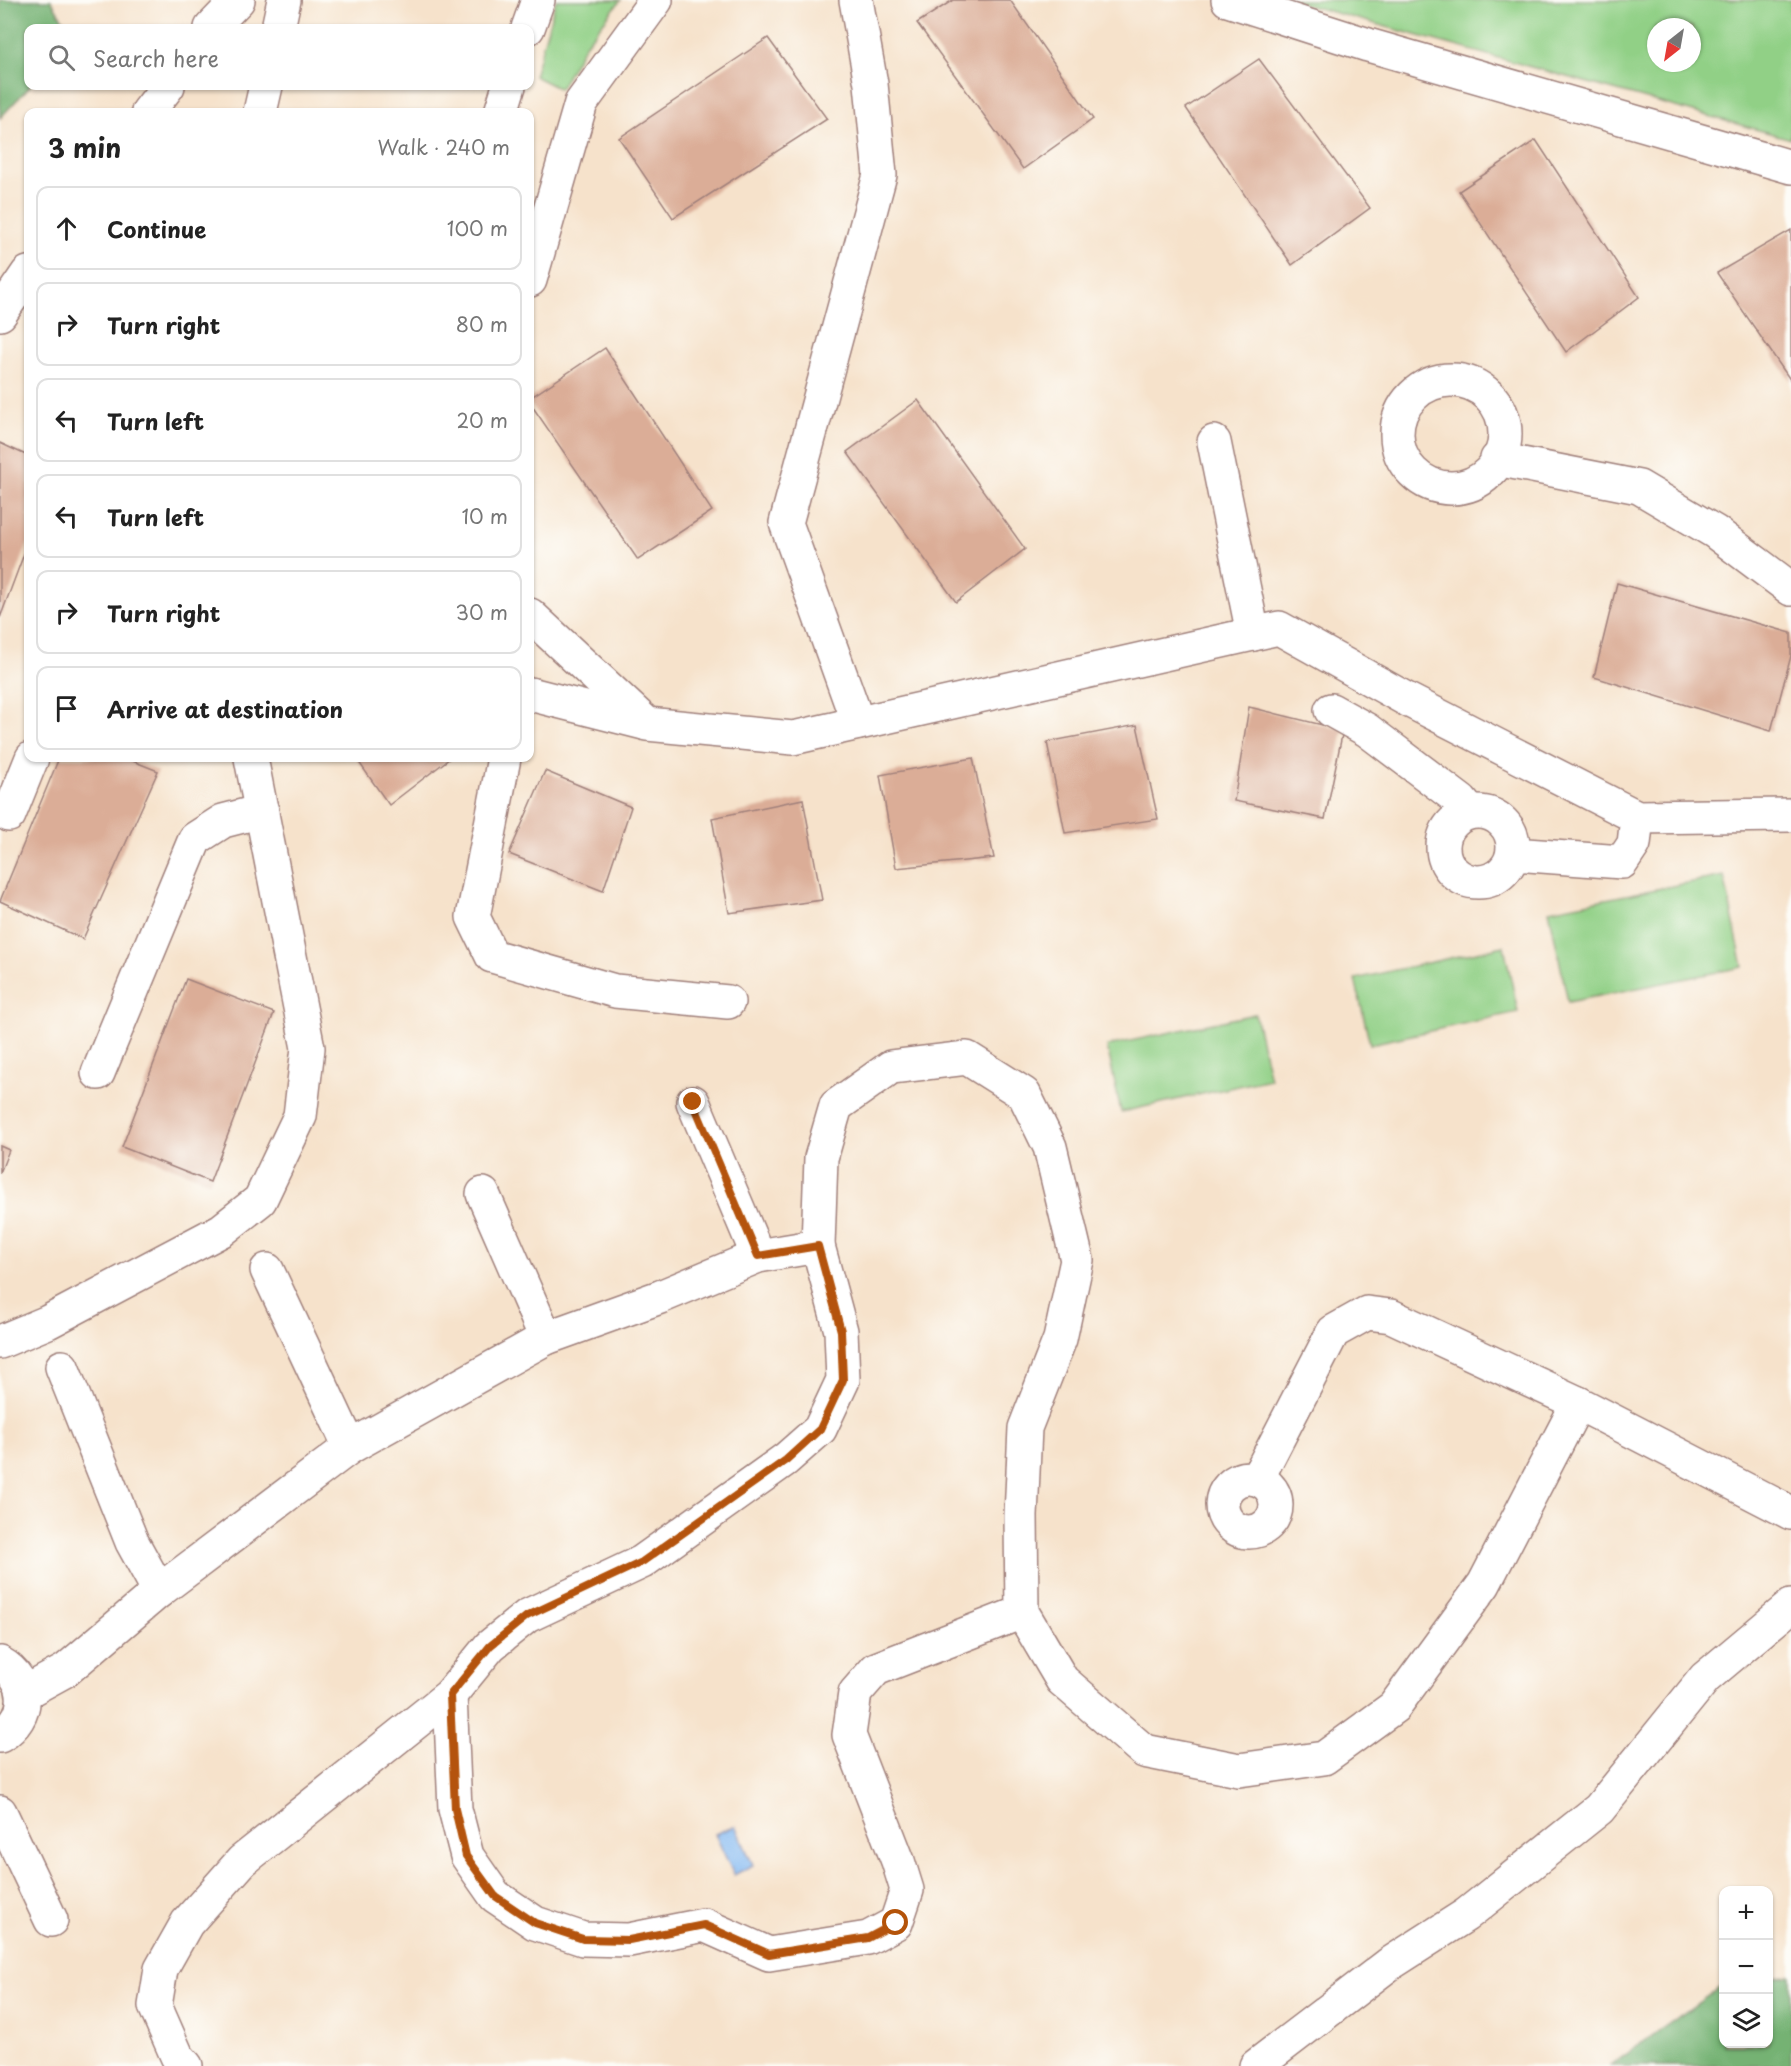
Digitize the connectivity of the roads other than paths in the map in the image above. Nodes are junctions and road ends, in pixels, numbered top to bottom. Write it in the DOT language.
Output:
graph roads {
  1 [pos="238,0"];
  2 [pos="284,0"];
  3 [pos="538,0"];
  4 [pos="656,0"];
  5 [pos="856,0"];
  6 [pos="1228,0"];
  7 [pos="215,24"];
  8 [pos="279,24"];
  9 [pos="529,24"];
  10 [pos="165,90"];
  11 [pos="265,90"];
  12 [pos="508,90"];
  13 [pos="151,108"];
  14 [pos="261,108"];
  15 [pos="502,108"];
  16 [pos="1791,167"];
  17 [pos="534,266"];
  18 [pos="24,279"];
  19 [pos="0,314"];
  20 [pos="1214,442"];
  21 [pos="1497,459"];
  22 [pos="1791,590"];
  23 [pos="534,619"];
  24 [pos="1253,634"];
  25 [pos="534,695"];
  26 [pos="1331,710"];
  27 [pos="858,723"];
  28 [pos="647,724"];
  29 [pos="30,762"];
  30 [pos="252,762"];
  31 [pos="503,762"];
  32 [pos="261,811"];
  33 [pos="1470,812"];
  34 [pos="9,815"];
  35 [pos="1791,815"];
  36 [pos="1637,817"];
  37 [pos="1513,854"];
  38 [pos="728,1002"];
  39 [pos="98,1073"];
  40 [pos="693,1102"];
  41 [pos="483,1194"];
  42 [pos="818,1246"];
  43 [pos="758,1256"];
  44 [pos="267,1270"];
  45 [pos="546,1338"];
  46 [pos="0,1342"];
  47 [pos="62,1367"];
  48 [pos="1578,1403"];
  49 [pos="350,1447"];
  50 [pos="1257,1479"];
  51 [pos="1791,1513"];
  52 [pos="159,1591"];
  53 [pos="1791,1606"];
  54 [pos="1022,1612"];
  55 [pos="0,1662"];
  56 [pos="24,1693"];
  57 [pos="450,1695"];
  58 [pos="0,1736"];
  59 [pos="0,1812"];
  60 [pos="51,1920"];
  61 [pos="186,2066"];
  62 [pos="1256,2066"];
  1 -- 7 [label="lane"];
  2 -- 8 [label="lane"];
  3 -- 9 [label="lane"];
  4 -- 17 [label="lane"];
  5 -- 27 [label="lane"];
  6 -- 16 [label="lane"];
  10 -- 13 [label="lane"];
  11 -- 14 [label="lane"];
  12 -- 15 [label="lane"];
  18 -- 19 [label="lane"];
  20 -- 24 [label="lane"];
  21 -- 22 [label="lane"];
  23 -- 28 [label="lane"];
  24 -- 27 [label="lane"];
  24 -- 36 [label="lane"];
  25 -- 28 [label="lane"];
  26 -- 33 [label="lane"];
  27 -- 28 [label="lane"];
  29 -- 34 [label="lane"];
  30 -- 32 [label="lane"];
  31 -- 38 [label="lane"];
  32 -- 39 [label="lane"];
  32 -- 46 [label="lane"];
  33 -- 37 [label="lane"];
  33 -- 37 [label="lane"];
  35 -- 36 [label="lane"];
  36 -- 37 [label="lane"];
  40 -- 43 [label="lane"];
  41 -- 45 [label="lane"];
  42 -- 43 [label="lane"];
  42 -- 54 [label="lane"];
  42 -- 57 [label="lane"];
  43 -- 45 [label="lane"];
  44 -- 49 [label="lane"];
  45 -- 49 [label="lane"];
  47 -- 52 [label="lane"];
  48 -- 50 [label="lane"];
  48 -- 51 [label="lane"];
  48 -- 54 [label="lane"];
  49 -- 52 [label="lane"];
  52 -- 56 [label="lane"];
  53 -- 62 [label="lane"];
  54 -- 57 [label="lane"];
  55 -- 56 [label="lane"];
  56 -- 58 [label="lane"];
  57 -- 61 [label="lane"];
  59 -- 60 [label="lane"];
}
